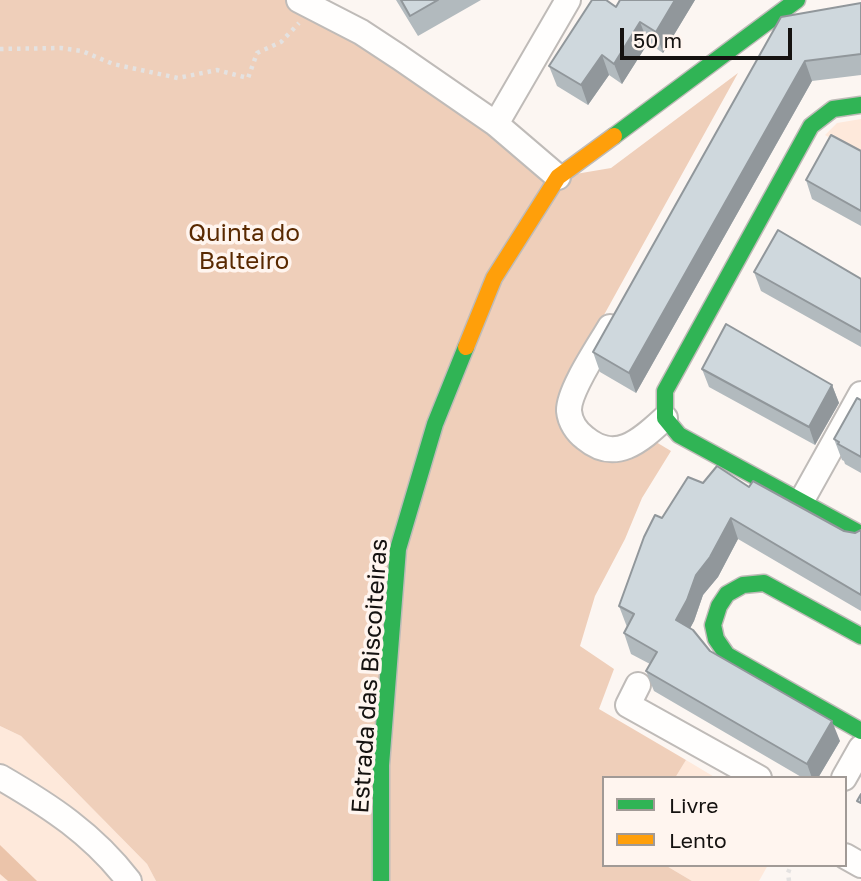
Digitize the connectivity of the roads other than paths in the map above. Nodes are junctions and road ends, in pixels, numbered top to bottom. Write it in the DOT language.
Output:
graph roads {
  1 [pos="568,0"];
  2 [pos="797,0"];
  3 [pos="307,4"];
  4 [pos="861,105"];
  5 [pos="496,124"];
  6 [pos="558,177"];
  7 [pos="620,309"];
  8 [pos="861,394"];
  9 [pos="665,418"];
  10 [pos="802,500"];
  11 [pos="861,534"];
  12 [pos="861,636"];
  13 [pos="638,685"];
  14 [pos="861,731"];
  15 [pos="861,748"];
  16 [pos="755,776"];
  17 [pos="845,776"];
  18 [pos="0,777"];
  19 [pos="129,881"];
  20 [pos="381,881"];
  1 -- 5 [label="street"];
  2 -- 6 [label="street, Estrada das Biscoiteiras"];
  3 -- 5 [label="street"];
  4 -- 9 [label="street"];
  5 -- 6 [label="street"];
  6 -- 20 [label="street, Estrada das Biscoiteiras"];
  7 -- 9 [label="street"];
  8 -- 10 [label="street"];
  9 -- 10 [label="street"];
  10 -- 11 [label="street"];
  12 -- 14 [label="street"];
  13 -- 16 [label="street"];
  15 -- 17 [label="street"];
  18 -- 19 [label="street"];
}
